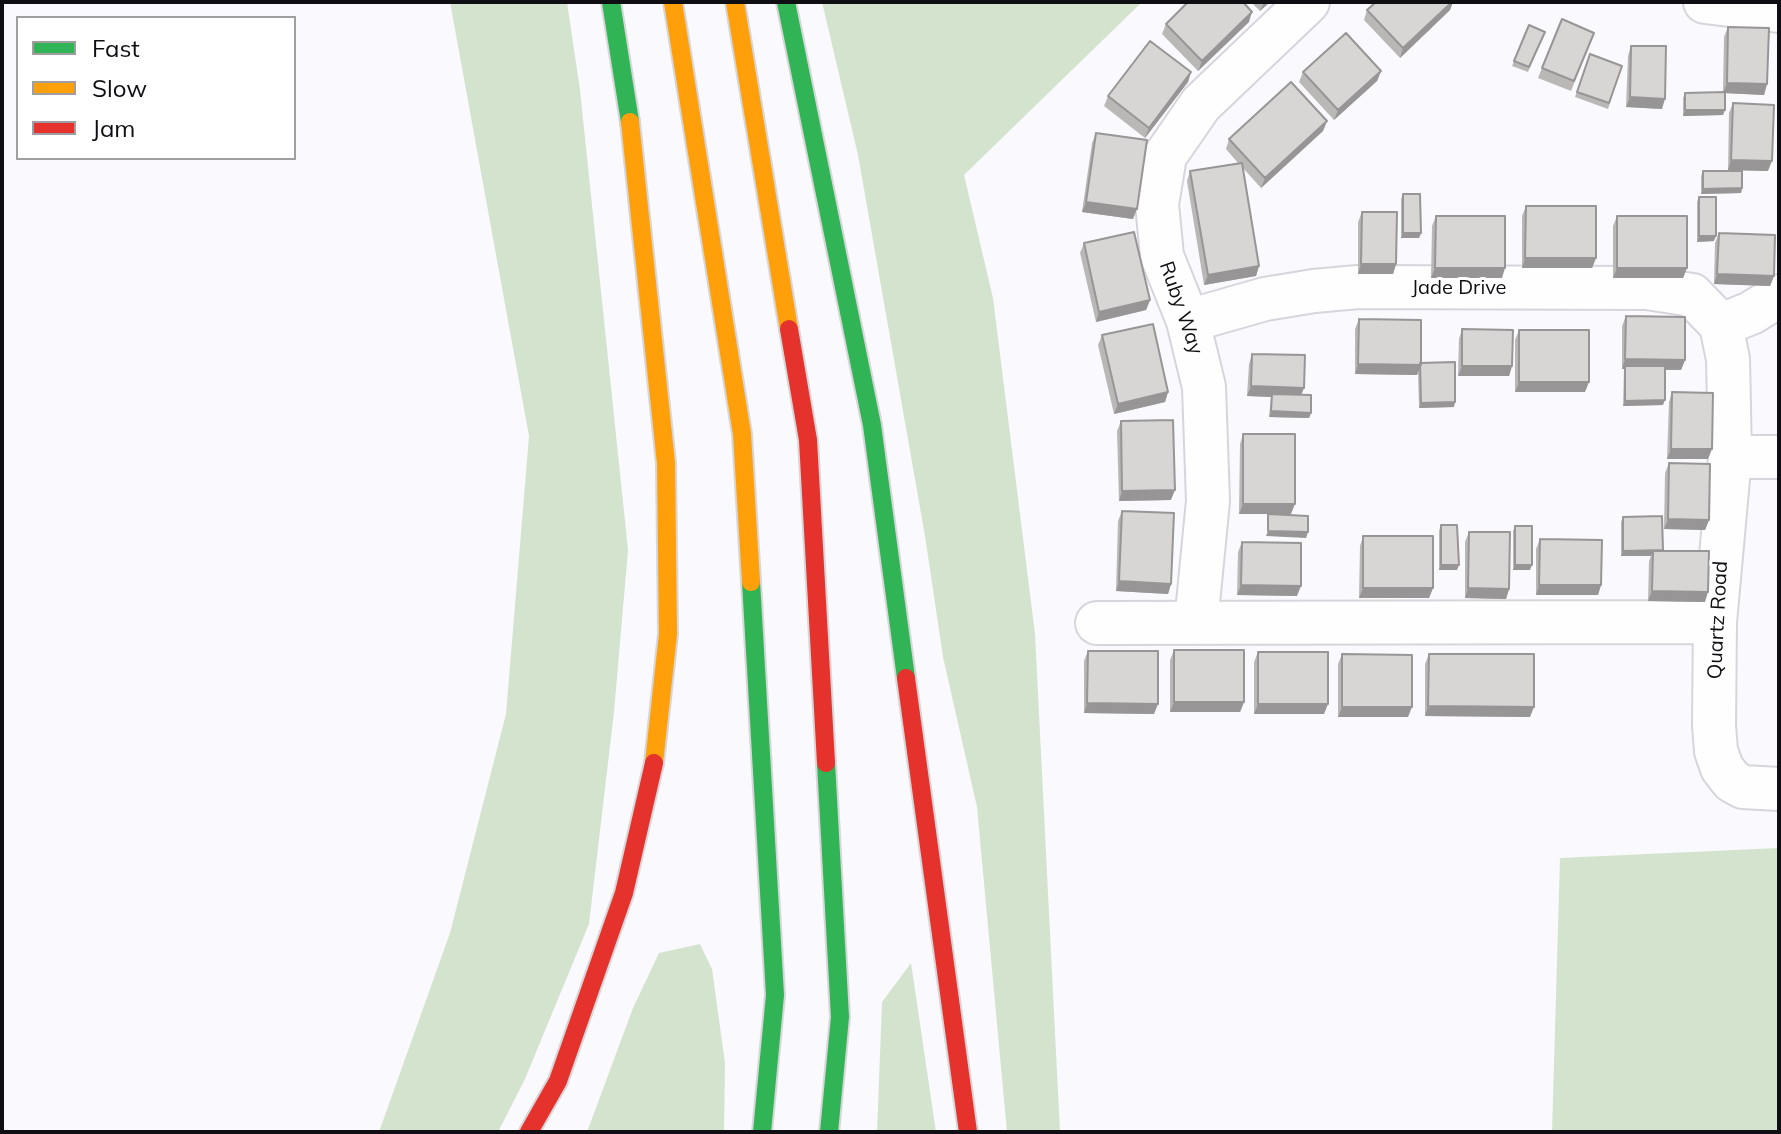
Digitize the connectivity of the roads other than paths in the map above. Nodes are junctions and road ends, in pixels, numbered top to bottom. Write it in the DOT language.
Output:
graph roads {
  1 [pos="611,2"];
  2 [pos="673,2"];
  3 [pos="735,2"];
  4 [pos="786,2"];
  5 [pos="1308,2"];
  6 [pos="1705,2"];
  7 [pos="1779,11"];
  8 [pos="1779,296"];
  9 [pos="1188,321"];
  10 [pos="1721,325"];
  11 [pos="1730,457"];
  12 [pos="1779,457"];
  13 [pos="1715,622"];
  14 [pos="1097,623"];
  15 [pos="1196,623"];
  16 [pos="1779,789"];
  17 [pos="529,1132"];
  18 [pos="762,1132"];
  19 [pos="829,1132"];
  20 [pos="968,1132"];
  1 -- 17 [label="highway"];
  2 -- 18 [label="highway"];
  3 -- 19 [label="highway"];
  4 -- 20 [label="highway"];
  5 -- 9 [label="street, Ruby Way"];
  6 -- 7 [label="street"];
  8 -- 10 [label="street"];
  9 -- 10 [label="street, Jade Drive"];
  9 -- 15 [label="street, Ruby Way"];
  10 -- 11 [label="street"];
  11 -- 12 [label="street"];
  11 -- 13 [label="street, Quartz Road"];
  13 -- 15 [label="street"];
  13 -- 16 [label="street, Quartz Road"];
  14 -- 15 [label="street"];
}
